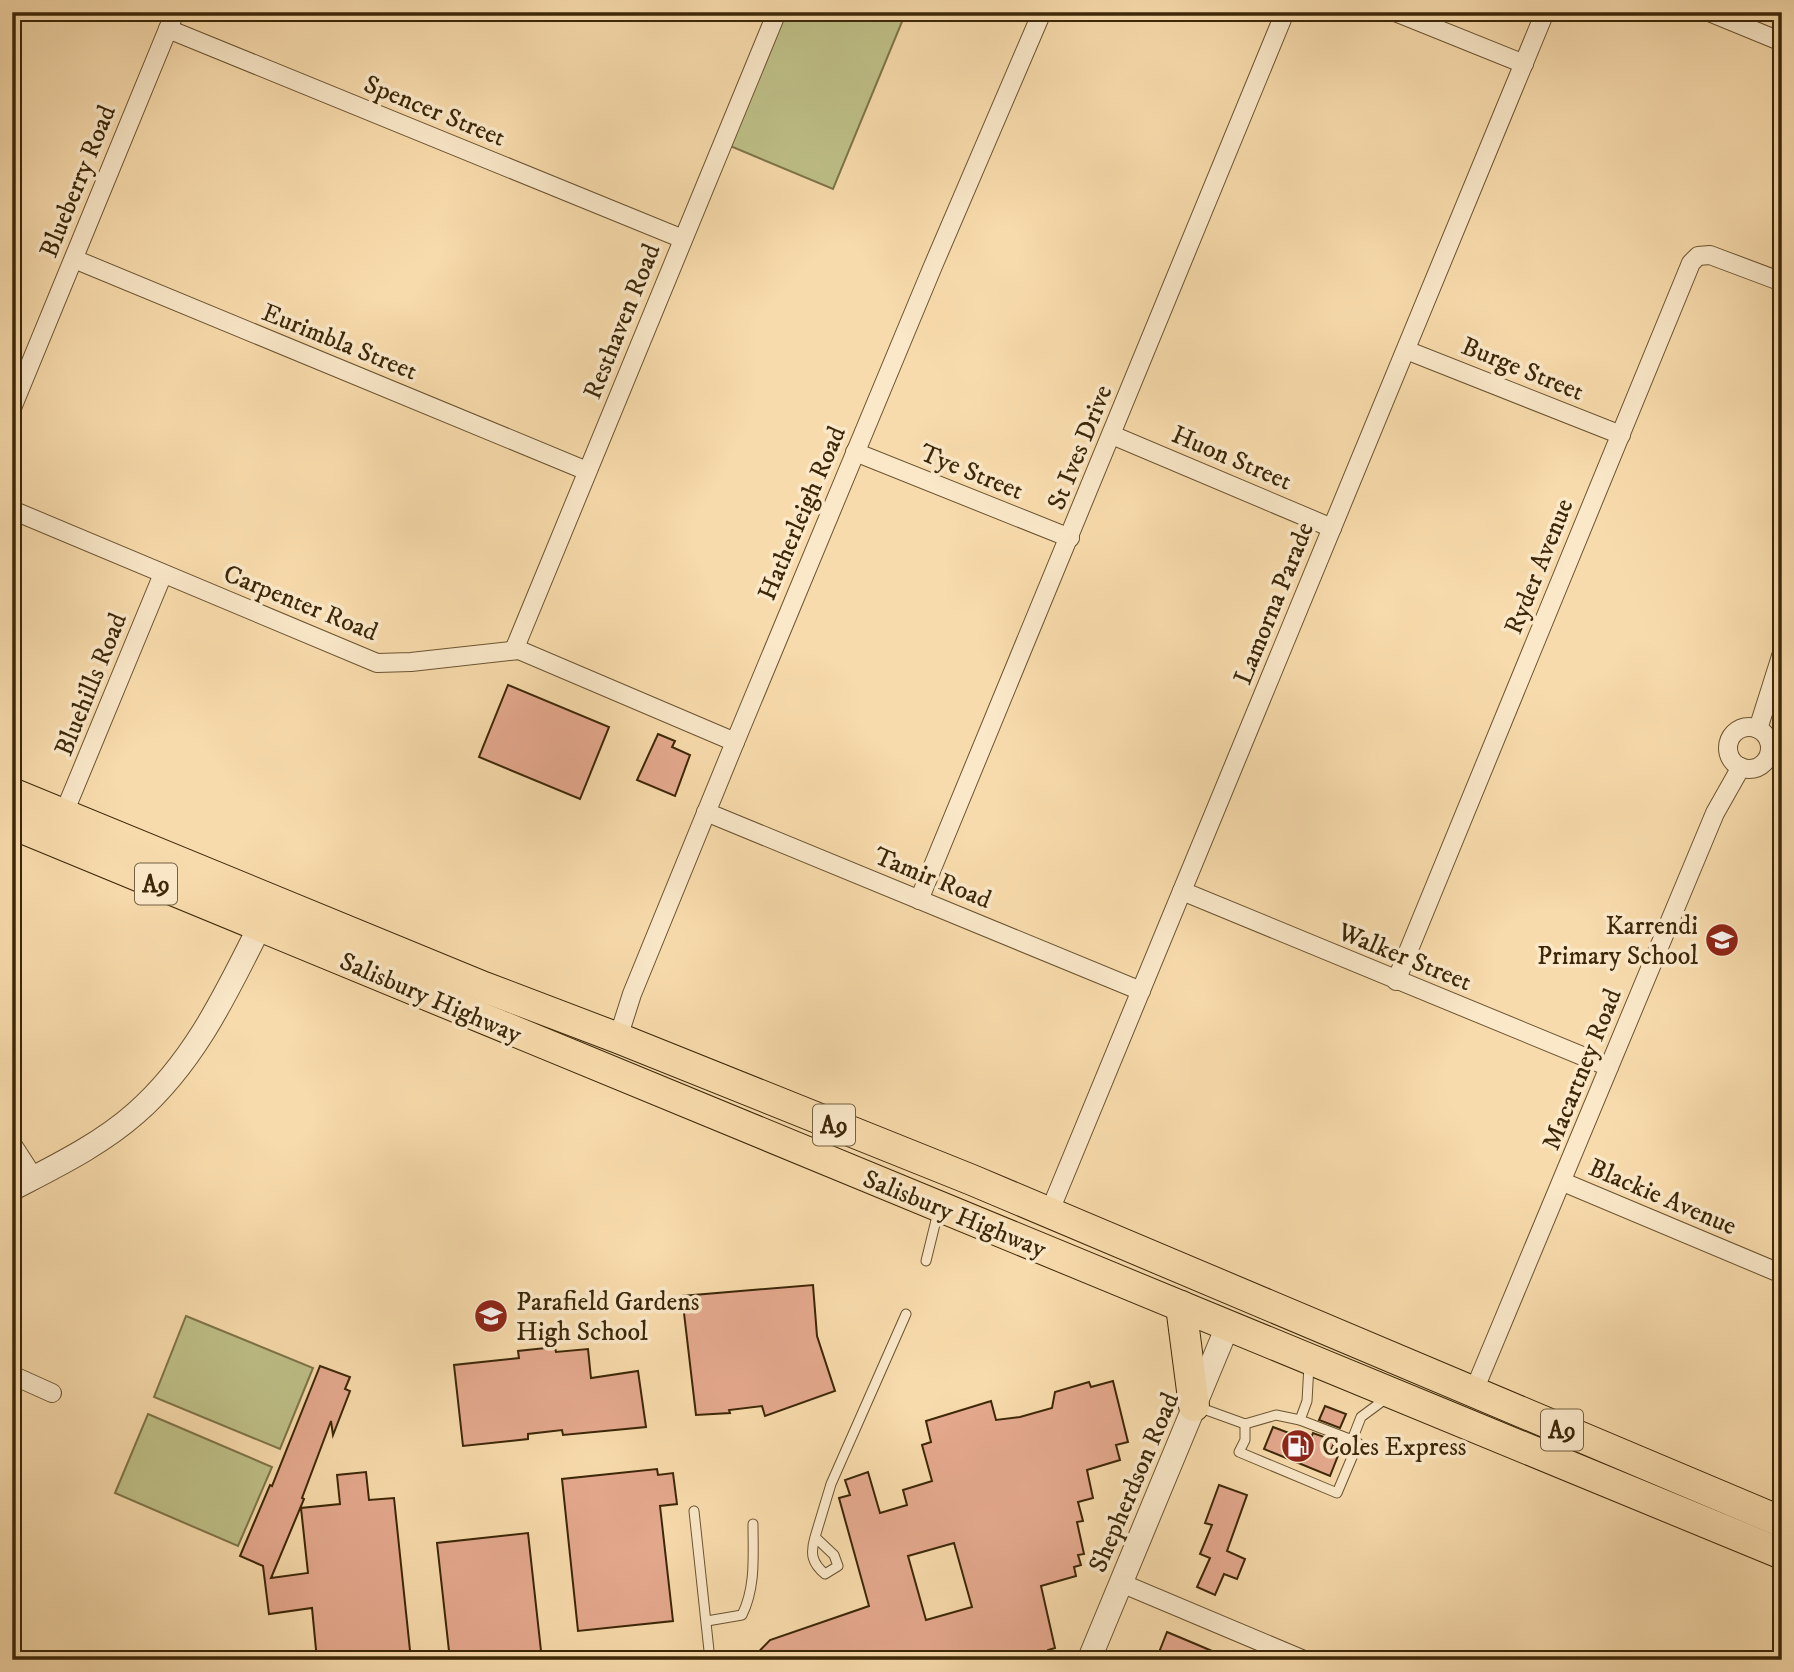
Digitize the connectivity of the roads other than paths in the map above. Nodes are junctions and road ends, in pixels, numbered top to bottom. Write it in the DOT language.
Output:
graph roads {
  1 [pos="777,12"];
  2 [pos="1042,12"];
  3 [pos="1286,12"];
  4 [pos="1395,12"];
  5 [pos="1545,12"];
  6 [pos="1709,12"];
  7 [pos="172,20"];
  8 [pos="1782,42"];
  9 [pos="1524,64"];
  10 [pos="682,239"];
  11 [pos="74,259"];
  12 [pos="1782,282"];
  13 [pos="1406,350"];
  14 [pos="12,408"];
  15 [pos="1112,435"];
  16 [pos="1621,435"];
  17 [pos="855,452"];
  18 [pos="587,471"];
  19 [pos="12,510"];
  20 [pos="1332,527"];
  21 [pos="1070,538"];
  22 [pos="163,574"];
  23 [pos="514,650"];
  24 [pos="1782,653"];
  25 [pos="1758,729"];
  26 [pos="735,742"];
  27 [pos="1775,759"];
  28 [pos="1741,767"];
  29 [pos="12,793"];
  30 [pos="706,812"];
  31 [pos="12,824"];
  32 [pos="59,827"];
  33 [pos="1182,891"];
  34 [pos="271,898"];
  35 [pos="919,900"];
  36 [pos="260,926"];
  37 [pos="1396,981"];
  38 [pos="1141,991"];
  39 [pos="618,1038"];
  40 [pos="1609,1067"];
  41 [pos="606,1069"];
  42 [pos="12,1144"];
  43 [pos="34,1178"];
  44 [pos="1563,1182"];
  45 [pos="12,1189"];
  46 [pos="940,1207"];
  47 [pos="1049,1213"];
  48 [pos="926,1261"];
  49 [pos="1782,1275"];
  50 [pos="1241,1295"];
  51 [pos="1181,1306"];
  52 [pos="906,1314"];
  53 [pos="1225,1333"];
  54 [pos="1318,1366"];
  55 [pos="12,1375"];
  56 [pos="1473,1392"];
  57 [pos="52,1393"];
  58 [pos="1392,1394"];
  59 [pos="1194,1406"];
  60 [pos="1300,1420"];
  61 [pos="1461,1422"];
  62 [pos="1245,1424"];
  63 [pos="1352,1440"];
  64 [pos="694,1511"];
  65 [pos="1782,1522"];
  66 [pos="752,1524"];
  67 [pos="815,1537"];
  68 [pos="1782,1554"];
  69 [pos="1121,1583"];
  70 [pos="707,1621"];
  71 [pos="710,1660"];
  72 [pos="1089,1660"];
  73 [pos="1304,1660"];
  1 -- 10 [label="street, Resthaven Road"];
  2 -- 17 [label="street, Hatherleigh Road"];
  3 -- 15 [label="street, St Ives Drive"];
  4 -- 9 [label="street"];
  5 -- 9 [label="street, Lamorna Parade"];
  6 -- 8 [label="street"];
  7 -- 10 [label="street, Spencer Street"];
  7 -- 11 [label="street, Blueberry Road"];
  9 -- 13 [label="street, Lamorna Parade"];
  10 -- 18 [label="street, Resthaven Road"];
  11 -- 14 [label="street, Blueberry Road"];
  11 -- 18 [label="street, Eurimbla Street"];
  12 -- 16 [label="street, Ryder Avenue"];
  13 -- 16 [label="street, Burge Street"];
  13 -- 20 [label="street, Lamorna Parade"];
  15 -- 20 [label="street, Huon Street"];
  15 -- 21 [label="street, St Ives Drive"];
  16 -- 37 [label="street, Ryder Avenue"];
  17 -- 21 [label="street, Tye Street"];
  17 -- 26 [label="street, Hatherleigh Road"];
  18 -- 23 [label="street, Resthaven Road"];
  19 -- 22 [label="street, Carpenter Road"];
  20 -- 33 [label="street, Lamorna Parade"];
  21 -- 35 [label="street, St Ives Drive"];
  22 -- 23 [label="street, Carpenter Road"];
  22 -- 32 [label="street, Bluehills Road"];
  23 -- 26 [label="street, Carpenter Road"];
  24 -- 25 [label="street"];
  25 -- 27 [label="street"];
  25 -- 28 [label="street"];
  26 -- 30 [label="street, Hatherleigh Road"];
  27 -- 28 [label="street"];
  28 -- 40 [label="street, Macartney Road"];
  29 -- 32 [label="main road, Salisbury Highway / A9"];
  30 -- 35 [label="street, Tamir Road"];
  30 -- 39 [label="street, Hatherleigh Road"];
  31 -- 32 [label="main road, Salisbury Highway / A9"];
  32 -- 34 [label="main road, Salisbury Highway / A9"];
  32 -- 36 [label="main road, Salisbury Highway / A9"];
  33 -- 37 [label="street, Walker Street"];
  33 -- 38 [label="street, Lamorna Parade"];
  34 -- 36 [label="main road"];
  34 -- 39 [label="main road, Salisbury Highway / A9"];
  35 -- 38 [label="street, Tamir Road"];
  36 -- 41 [label="main road, Salisbury Highway / A9"];
  36 -- 43 [label="street"];
  37 -- 40 [label="street, Walker Street"];
  38 -- 47 [label="street, Lamorna Parade"];
  39 -- 41 [label="main road"];
  39 -- 47 [label="main road, Salisbury Highway / A9"];
  40 -- 44 [label="street, Macartney Road"];
  41 -- 46 [label="main road, Salisbury Highway / A9"];
  42 -- 43 [label="street"];
  43 -- 45 [label="street"];
  44 -- 49 [label="street, Blackie Avenue"];
  44 -- 56 [label="street, Macartney Road"];
  46 -- 48 [label="lane"];
  46 -- 51 [label="main road, Salisbury Highway / A9"];
  47 -- 50 [label="main road, Salisbury Highway / A9"];
  50 -- 53 [label="main road"];
  50 -- 56 [label="main road, Salisbury Highway / A9"];
  51 -- 53 [label="main road, Salisbury Highway / A9"];
  51 -- 59 [label="main road"];
  52 -- 67 [label="lane"];
  53 -- 54 [label="main road, Salisbury Highway / A9"];
  53 -- 59 [label="street, Shepherdson Road"];
  54 -- 58 [label="main road, Salisbury Highway / A9"];
  54 -- 60 [label="lane"];
  55 -- 57 [label="street"];
  56 -- 61 [label="main road"];
  56 -- 65 [label="main road, Salisbury Highway / A9"];
  58 -- 61 [label="main road, Salisbury Highway / A9"];
  58 -- 63 [label="lane"];
  59 -- 62 [label="lane"];
  59 -- 69 [label="street, Shepherdson Road"];
  60 -- 62 [label="lane"];
  60 -- 63 [label="lane"];
  61 -- 68 [label="main road, Salisbury Highway / A9"];
  62 -- 63 [label="lane"];
  64 -- 70 [label="lane"];
  66 -- 70 [label="lane"];
  69 -- 72 [label="street, Shepherdson Road"];
  69 -- 73 [label="street"];
  70 -- 71 [label="lane"];
}
